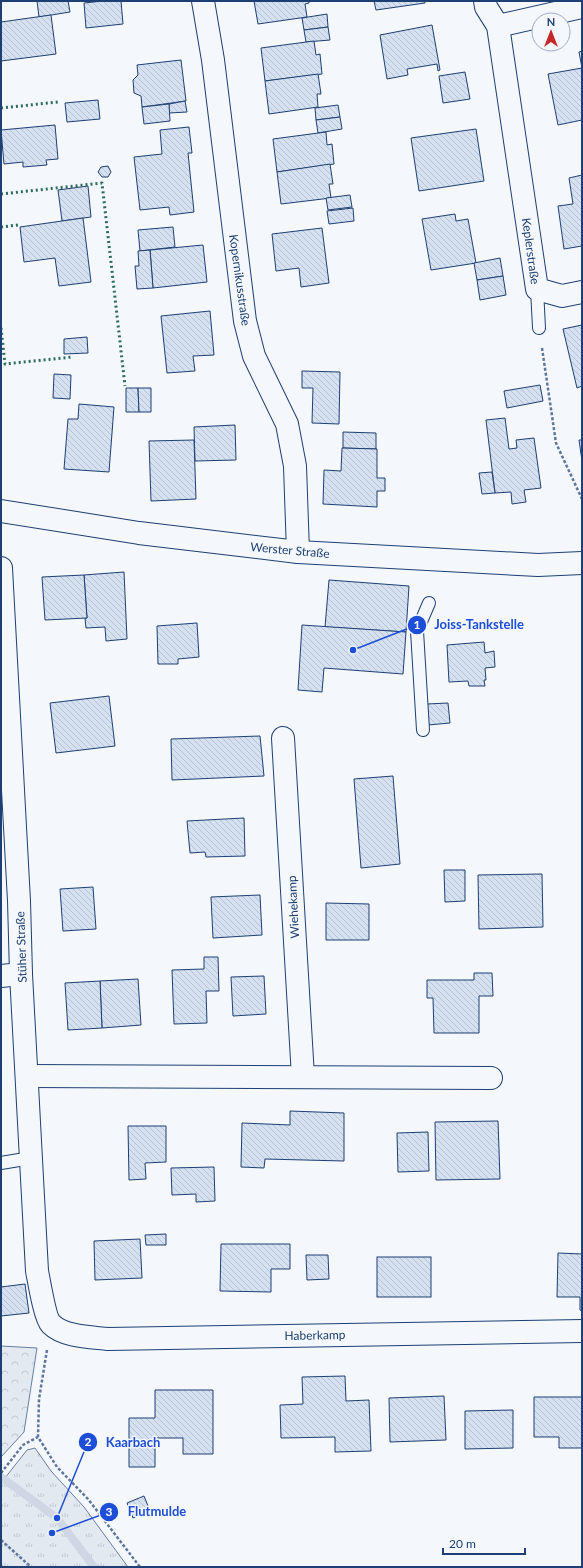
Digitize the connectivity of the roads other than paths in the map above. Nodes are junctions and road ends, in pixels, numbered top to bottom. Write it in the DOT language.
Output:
graph roads {
  1 [pos="203,1"];
  2 [pos="485,1"];
  3 [pos="582,7"];
  4 [pos="498,26"];
  5 [pos="537,288"];
  6 [pos="582,292"];
  7 [pos="539,328"];
  8 [pos="1,512"];
  9 [pos="298,552"];
  10 [pos="582,563"];
  11 [pos="1,568"];
  12 [pos="429,603"];
  13 [pos="424,730"];
  14 [pos="283,738"];
  15 [pos="11,975"];
  16 [pos="27,1076"];
  17 [pos="303,1077"];
  18 [pos="491,1078"];
  19 [pos="31,1158"];
  20 [pos="1,1163"];
  21 [pos="51,1324"];
  22 [pos="582,1330"];
  1 -- 9 [label="street, Kopernikusstraße"];
  2 -- 4 [label="street, Keplerstraße"];
  3 -- 4 [label="street"];
  4 -- 5 [label="street, Keplerstraße"];
  5 -- 6 [label="street"];
  5 -- 7 [label="lane, Keplerstraße"];
  8 -- 9 [label="street, Werster Straße"];
  9 -- 10 [label="street, Werster Straße"];
  11 -- 15 [label="street, Stüher Straße"];
  12 -- 13 [label="lane"];
  14 -- 17 [label="street, Wiehekamp"];
  15 -- 16 [label="street, Stüher Straße"];
  16 -- 17 [label="street"];
  16 -- 19 [label="street, Stüher Straße"];
  17 -- 18 [label="street"];
  19 -- 20 [label="lane"];
  19 -- 21 [label="street, Stüher Straße"];
  21 -- 22 [label="street, Haberkamp"];
}
